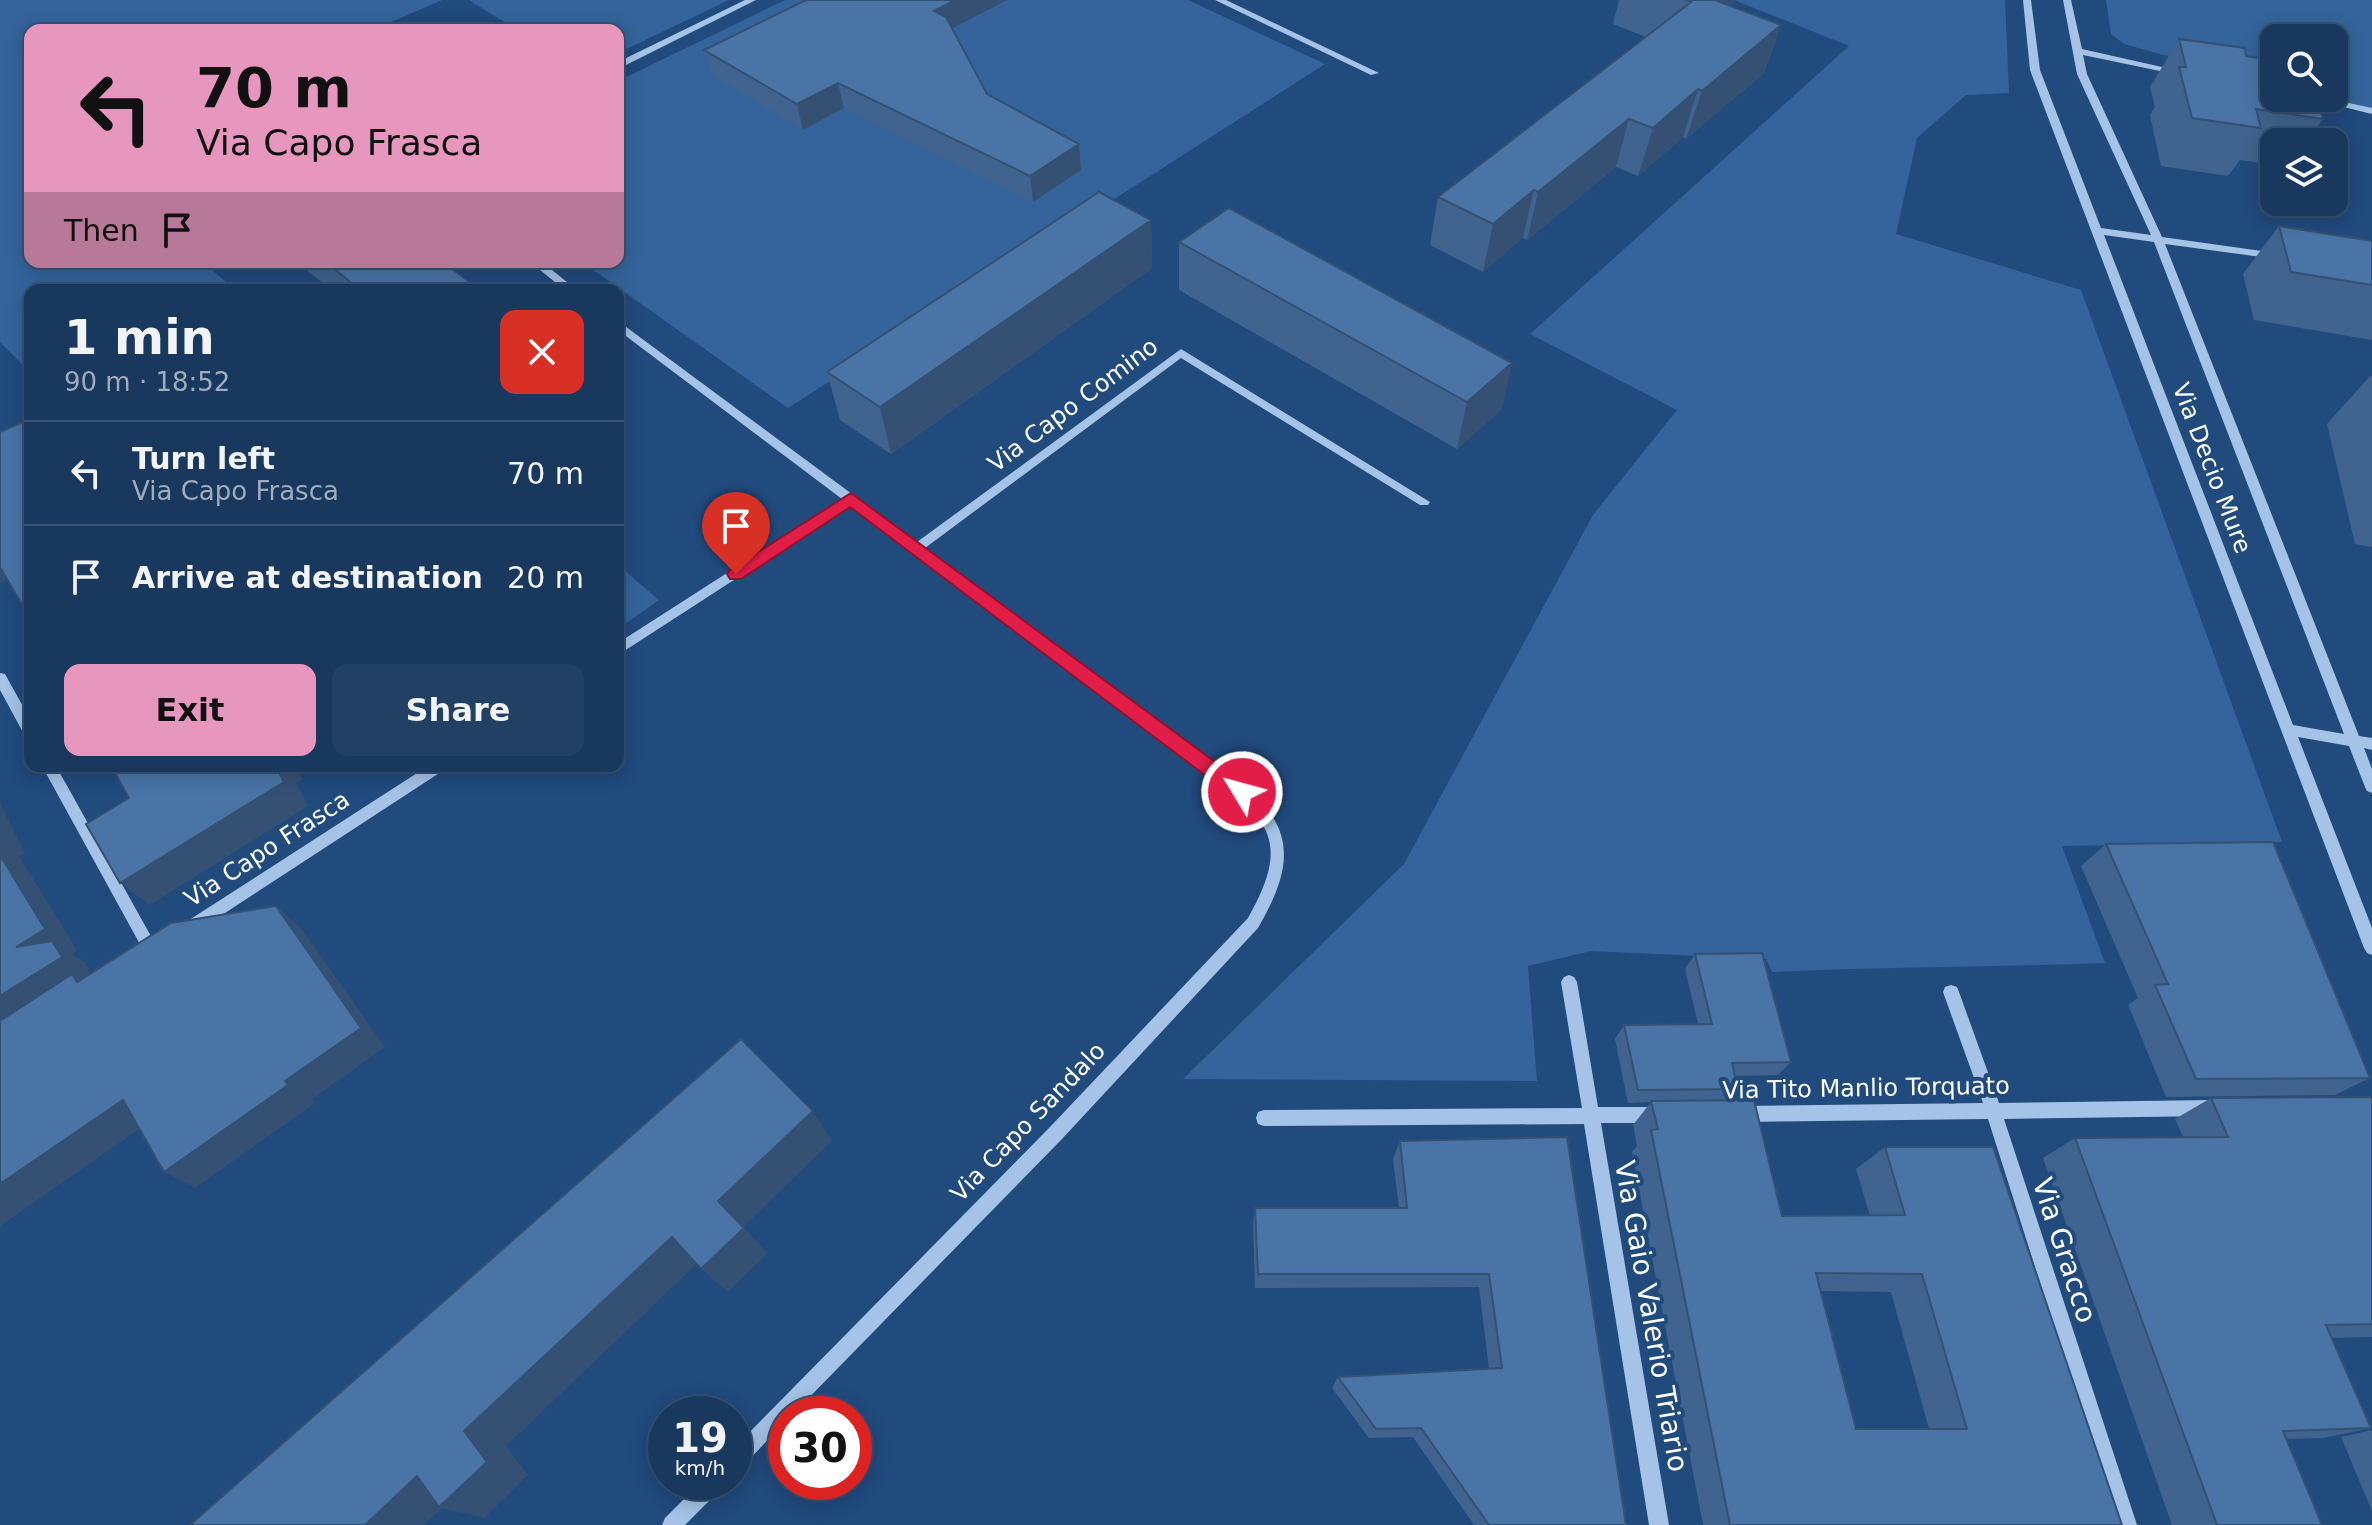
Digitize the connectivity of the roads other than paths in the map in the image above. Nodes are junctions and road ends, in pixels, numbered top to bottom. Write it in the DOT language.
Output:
graph roads {
  1 [pos="752,0"];
  2 [pos="1219,0"];
  3 [pos="2027,0"];
  4 [pos="2067,0"];
  5 [pos="2077,51"];
  6 [pos="624,63"];
  7 [pos="1374,73"];
  8 [pos="2198,76"];
  9 [pos="2348,106"];
  10 [pos="2372,111"];
  11 [pos="2097,231"];
  12 [pos="2158,241"];
  13 [pos="2287,257"];
  14 [pos="543,268"];
  15 [pos="564,284"];
  16 [pos="624,329"];
  17 [pos="851,499"];
  18 [pos="1424,502"];
  19 [pos="917,548"];
  20 [pos="624,646"];
  21 [pos="0,678"];
  22 [pos="24,721"];
  23 [pos="2288,730"];
  24 [pos="2352,739"];
  25 [pos="2372,744"];
  26 [pos="53,772"];
  27 [pos="430,772"];
  28 [pos="2372,787"];
  29 [pos="2372,948"];
  30 [pos="1569,982"];
  31 [pos="1951,992"];
  32 [pos="2230,1107"];
  33 [pos="1993,1109"];
  34 [pos="1729,1114"];
  35 [pos="1668,1115"];
  36 [pos="1590,1117"];
  37 [pos="1264,1118"];
  38 [pos="752,1443"];
  39 [pos="696,1500"];
  40 [pos="672,1525"];
  41 [pos="1659,1525"];
  42 [pos="2127,1525"];
  1 -- 6 [label="street"];
  2 -- 7 [label="street"];
  3 -- 11 [label="street, Via Decio Mure"];
  4 -- 5 [label="street, Via Decio Mure"];
  5 -- 8 [label="street"];
  5 -- 12 [label="street, Via Decio Mure"];
  9 -- 10 [label="street"];
  11 -- 12 [label="street"];
  11 -- 23 [label="street, Via Decio Mure"];
  12 -- 13 [label="street"];
  12 -- 24 [label="street, Via Decio Mure"];
  14 -- 15 [label="street"];
  16 -- 17 [label="street"];
  17 -- 19 [label="street"];
  17 -- 20 [label="street"];
  18 -- 19 [label="street, Via Capo Comino"];
  19 -- 38 [label="street, Via Capo Sandalo"];
  21 -- 22 [label="street"];
  23 -- 24 [label="street"];
  23 -- 29 [label="street, Via Decio Mure"];
  24 -- 25 [label="street"];
  24 -- 28 [label="street, Via Decio Mure"];
  26 -- 27 [label="street, Via Capo Frasca"];
  30 -- 36 [label="street, Via Gaio Valerio Triario"];
  31 -- 33 [label="street, Via Gracco"];
  32 -- 33 [label="street, Via Tito Manlio Torquato"];
  33 -- 34 [label="street, Via Tito Manlio Torquato"];
  33 -- 42 [label="street, Via Gracco"];
  35 -- 36 [label="street"];
  36 -- 37 [label="street"];
  36 -- 41 [label="street, Via Gaio Valerio Triario"];
  39 -- 40 [label="street"];
}
